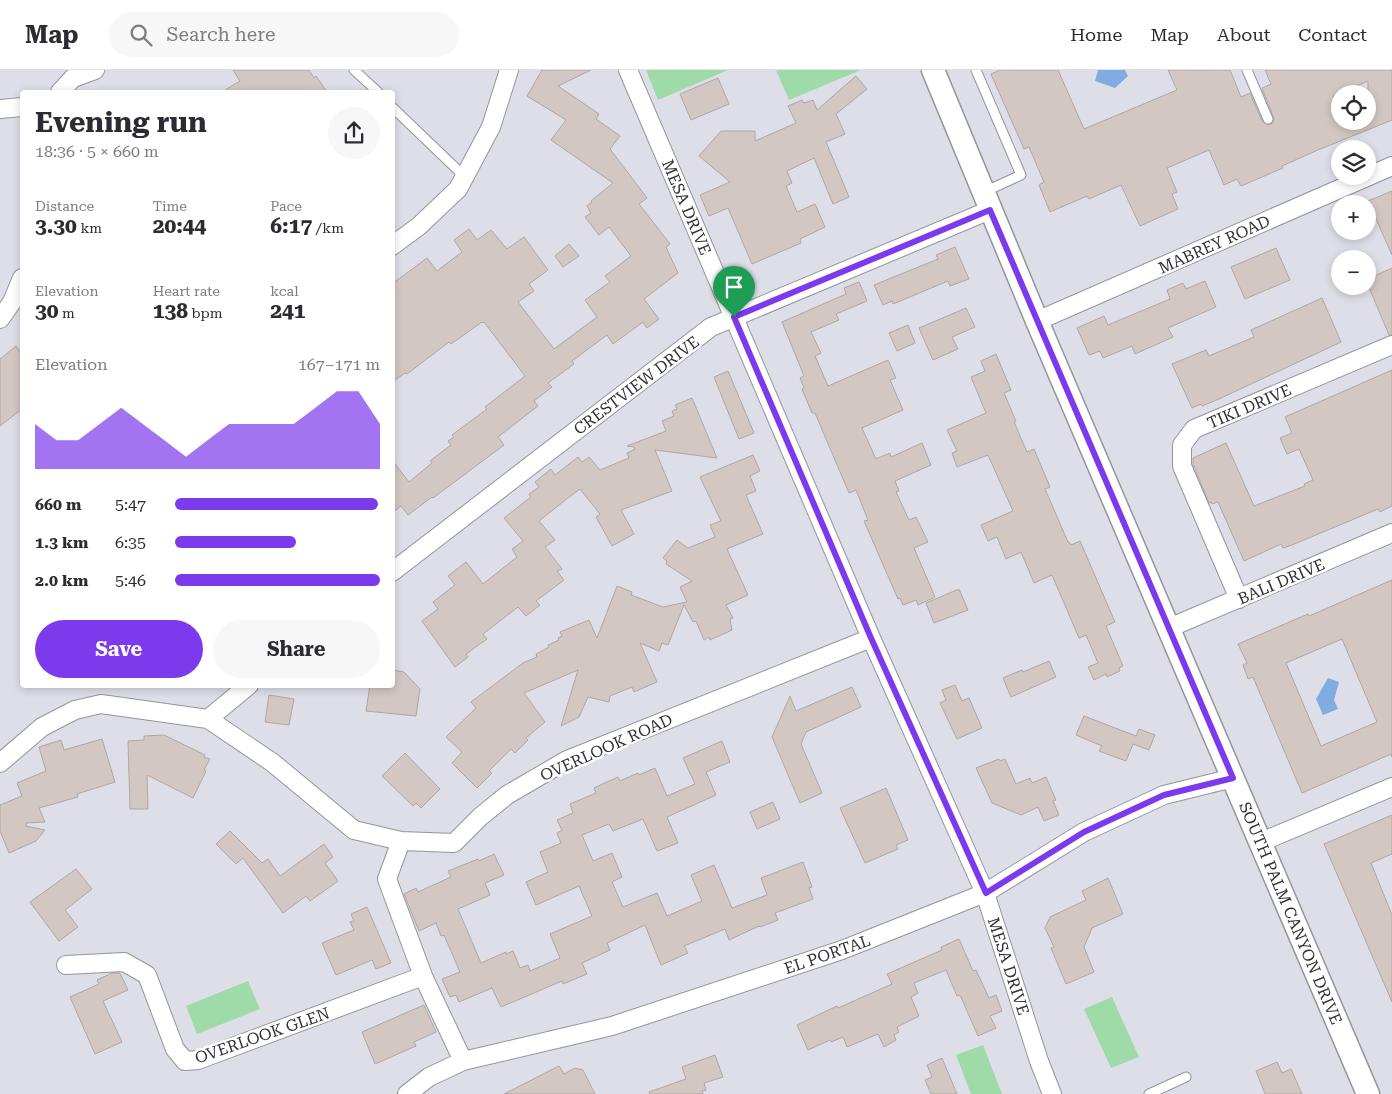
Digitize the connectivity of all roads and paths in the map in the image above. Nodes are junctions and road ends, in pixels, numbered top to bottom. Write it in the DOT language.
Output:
graph roads {
  1 [pos="95,70"];
  2 [pos="354,70"];
  3 [pos="509,70"];
  4 [pos="628,70"];
  5 [pos="976,70"];
  6 [pos="1247,70"];
  7 [pos="935,71"];
  8 [pos="62,90"];
  9 [pos="376,90"];
  10 [pos="20,107"];
  11 [pos="0,109"];
  12 [pos="395,110"];
  13 [pos="1268,120"];
  14 [pos="1392,166"];
  15 [pos="464,176"];
  16 [pos="987,201"];
  17 [pos="395,244"];
  18 [pos="20,283"];
  19 [pos="734,317"];
  20 [pos="0,319"];
  21 [pos="1037,322"];
  22 [pos="1392,345"];
  23 [pos="1392,533"];
  24 [pos="395,570"];
  25 [pos="1239,599"];
  26 [pos="1169,628"];
  27 [pos="871,638"];
  28 [pos="245,688"];
  29 [pos="208,719"];
  30 [pos="0,763"];
  31 [pos="1233,778"];
  32 [pos="1392,787"];
  33 [pos="401,841"];
  34 [pos="1261,842"];
  35 [pos="986,893"];
  36 [pos="66,965"];
  37 [pos="423,976"];
  38 [pos="464,1061"];
  39 [pos="1186,1077"];
  40 [pos="407,1094"];
  41 [pos="1052,1094"];
  42 [pos="1149,1094"];
  43 [pos="1368,1094"];
  1 -- 8 [label="street"];
  2 -- 9 [label="lane"];
  3 -- 15 [label="street"];
  4 -- 19 [label="street, MESA DRIVE"];
  5 -- 16 [label="lane"];
  6 -- 13 [label="lane"];
  7 -- 16 [label="street, SOUTH PALM CANYON DRIVE"];
  10 -- 11 [label="street"];
  12 -- 15 [label="lane"];
  14 -- 21 [label="street, MABREY ROAD"];
  15 -- 17 [label="street"];
  16 -- 19 [label="street, CRESTVIEW DRIVE"];
  16 -- 21 [label="street, SOUTH PALM CANYON DRIVE"];
  18 -- 20 [label="street"];
  19 -- 24 [label="street, CRESTVIEW DRIVE"];
  19 -- 27 [label="street, MESA DRIVE"];
  21 -- 26 [label="street, SOUTH PALM CANYON DRIVE"];
  22 -- 25 [label="street, TIKI DRIVE"];
  23 -- 25 [label="street, BALI DRIVE"];
  25 -- 26 [label="street, BALI DRIVE"];
  26 -- 31 [label="street, SOUTH PALM CANYON DRIVE"];
  27 -- 33 [label="street, OVERLOOK ROAD"];
  27 -- 35 [label="street, MESA DRIVE"];
  28 -- 29 [label="street"];
  29 -- 30 [label="street"];
  29 -- 33 [label="street, OVERLOOK ROAD"];
  31 -- 34 [label="street, SOUTH PALM CANYON DRIVE"];
  31 -- 35 [label="street, EL PORTAL"];
  32 -- 34 [label="street"];
  33 -- 37 [label="street"];
  34 -- 43 [label="street, SOUTH PALM CANYON DRIVE"];
  35 -- 38 [label="street, EL PORTAL"];
  35 -- 41 [label="street, MESA DRIVE"];
  36 -- 37 [label="street, OVERLOOK GLEN"];
  37 -- 38 [label="street"];
  38 -- 40 [label="street, EL PORTAL"];
  39 -- 42 [label="lane"];
}
